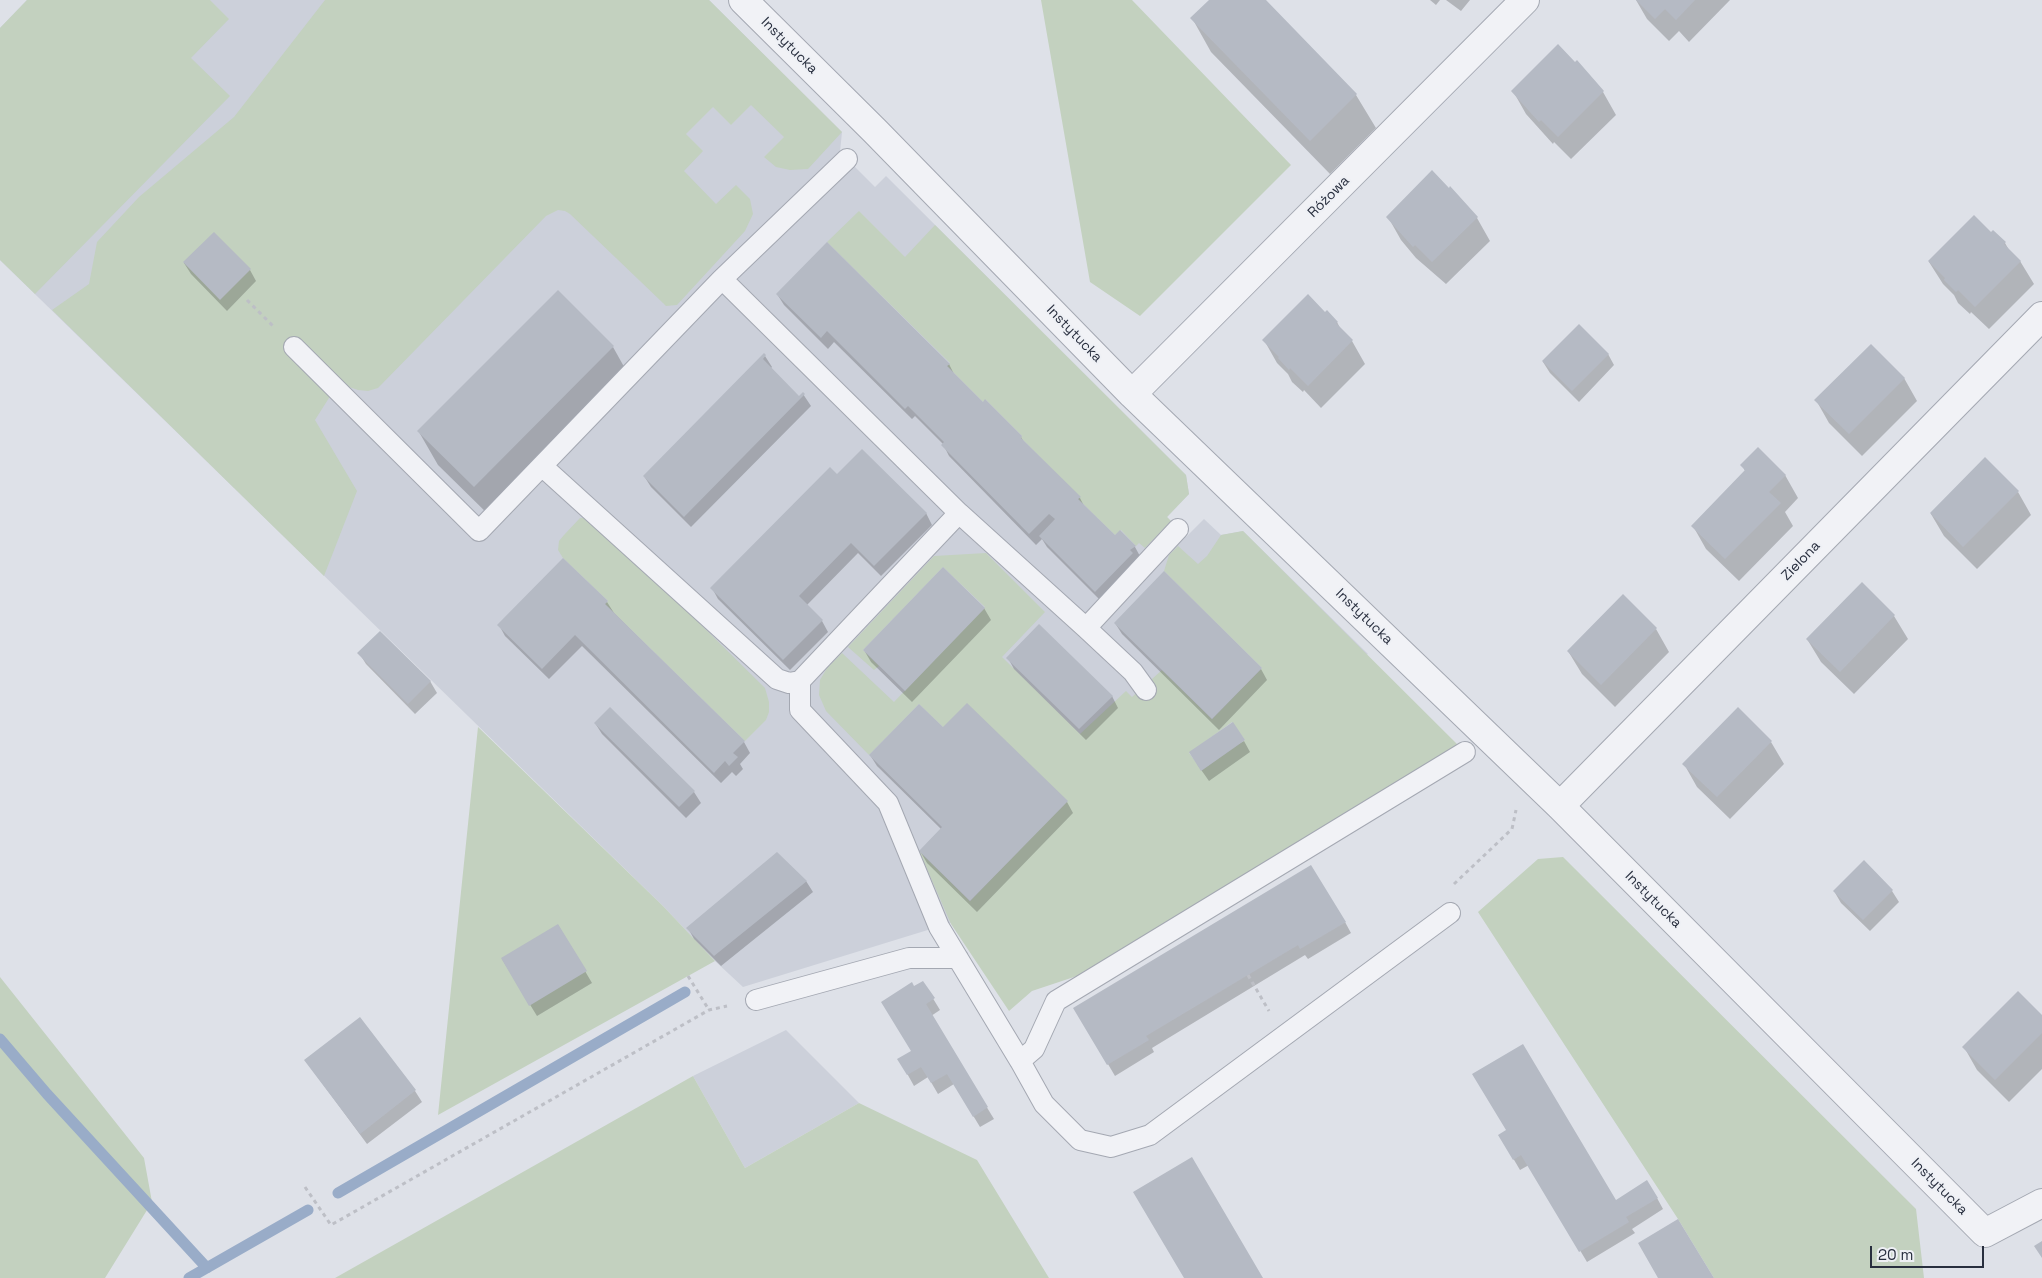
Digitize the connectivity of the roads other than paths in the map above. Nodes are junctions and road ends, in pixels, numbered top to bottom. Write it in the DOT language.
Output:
graph roads {
  1 [pos="743,0"];
  2 [pos="1525,0"];
  3 [pos="848,160"];
  4 [pos="722,279"];
  5 [pos="2042,316"];
  6 [pos="294,347"];
  7 [pos="1132,394"];
  8 [pos="542,466"];
  9 [pos="959,513"];
  10 [pos="1178,529"];
  11 [pos="1086,628"];
  12 [pos="800,681"];
  13 [pos="1146,690"];
  14 [pos="1465,752"];
  15 [pos="1560,806"];
  16 [pos="1450,913"];
  17 [pos="958,958"];
  18 [pos="756,1000"];
  19 [pos="1020,1061"];
  20 [pos="2042,1203"];
  1 -- 7 [label="street, Instytucka"];
  2 -- 7 [label="street, Różowa"];
  3 -- 4 [label="lane"];
  4 -- 8 [label="lane"];
  4 -- 9 [label="lane"];
  5 -- 15 [label="street, Zielona"];
  6 -- 8 [label="lane"];
  7 -- 15 [label="street, Instytucka"];
  8 -- 12 [label="lane"];
  9 -- 11 [label="lane"];
  9 -- 12 [label="lane"];
  10 -- 11 [label="lane"];
  11 -- 13 [label="lane"];
  12 -- 17 [label="lane"];
  14 -- 19 [label="lane"];
  15 -- 20 [label="street, Instytucka"];
  16 -- 19 [label="lane"];
  17 -- 18 [label="lane"];
  17 -- 19 [label="lane"];
}
